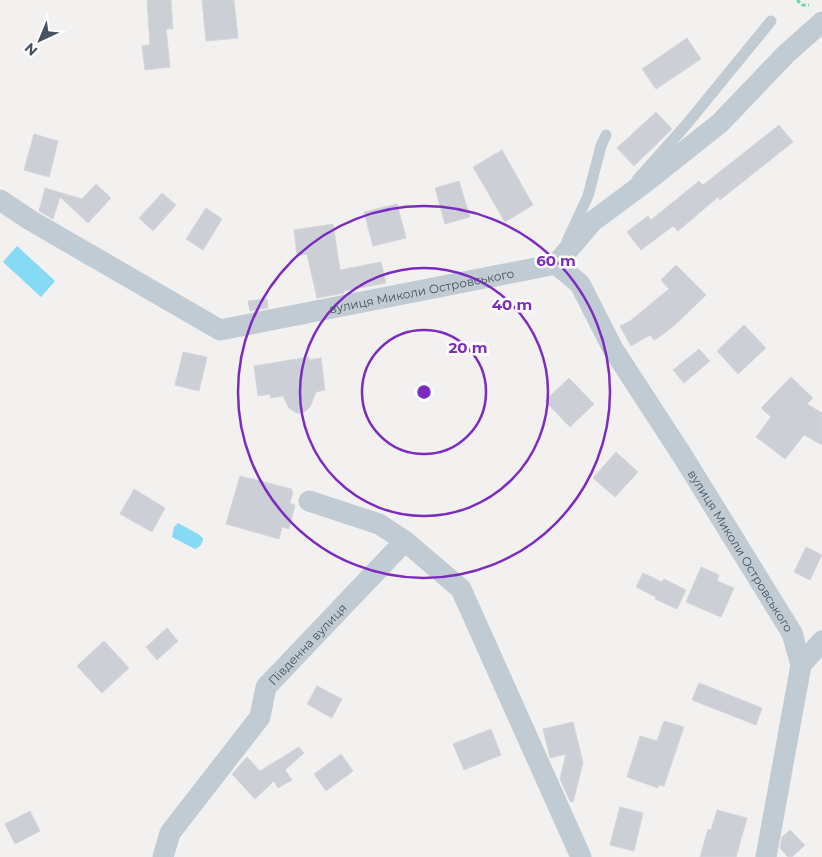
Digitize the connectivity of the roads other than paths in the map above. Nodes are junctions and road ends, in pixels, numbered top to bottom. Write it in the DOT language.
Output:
graph roads {
  1 [pos="771,21"];
  2 [pos="822,22"];
  3 [pos="606,135"];
  4 [pos="622,199"];
  5 [pos="0,200"];
  6 [pos="556,264"];
  7 [pos="309,501"];
  8 [pos="405,541"];
  9 [pos="822,641"];
  10 [pos="801,665"];
  11 [pos="163,857"];
  12 [pos="581,857"];
  13 [pos="766,857"];
  1 -- 4 [label="lane"];
  2 -- 4 [label="street"];
  3 -- 6 [label="lane"];
  4 -- 6 [label="street"];
  5 -- 6 [label="street, вулиця Миколи Островського"];
  6 -- 10 [label="street, вулиця Миколи Островського"];
  7 -- 8 [label="street"];
  8 -- 11 [label="street, Південна вулиця"];
  8 -- 12 [label="street"];
  9 -- 10 [label="street"];
  10 -- 13 [label="street"];
}
